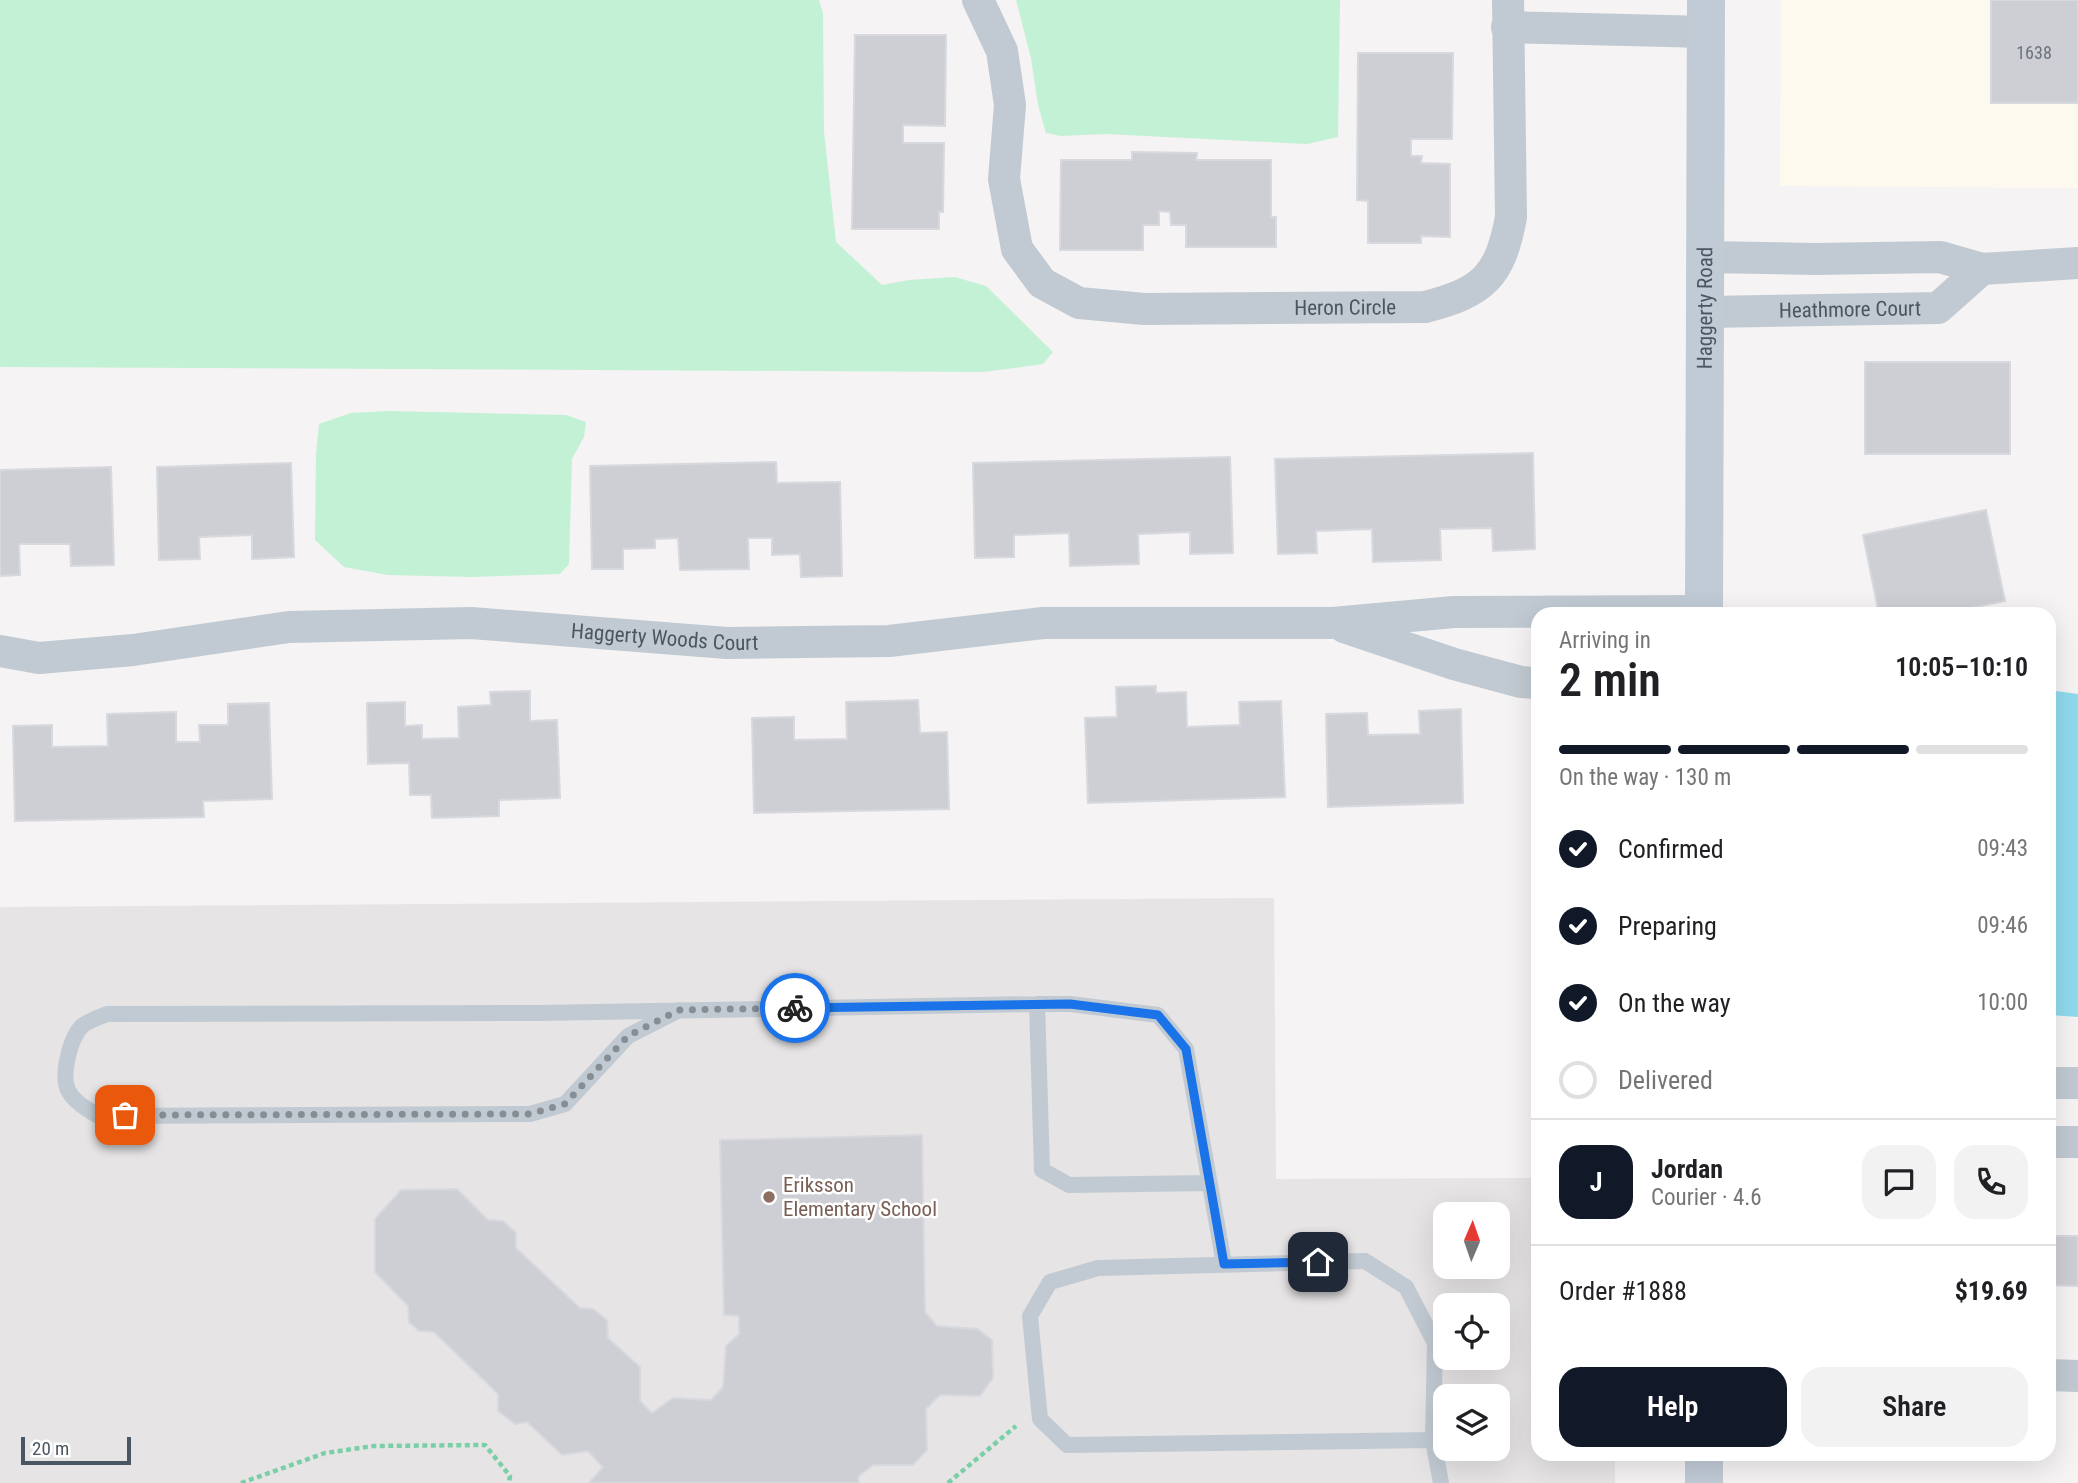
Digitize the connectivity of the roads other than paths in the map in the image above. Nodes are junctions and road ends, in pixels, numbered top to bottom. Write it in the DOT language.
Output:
graph roads {
  1 [pos="978,0"];
  2 [pos="1508,13"];
  3 [pos="1707,16"];
  4 [pos="1705,257"];
  5 [pos="2078,263"];
  6 [pos="1982,269"];
  7 [pos="1705,312"];
  8 [pos="1704,607"];
  9 [pos="1531,612"];
  10 [pos="1333,623"];
  11 [pos="0,651"];
  12 [pos="1531,683"];
  13 [pos="1037,1004"];
  14 [pos="679,1010"];
  15 [pos="2056,1083"];
  16 [pos="2078,1083"];
  17 [pos="2056,1142"];
  18 [pos="2078,1142"];
  19 [pos="1209,1183"];
  20 [pos="1224,1264"];
  21 [pos="2056,1375"];
  22 [pos="2078,1376"];
  23 [pos="1434,1384"];
  24 [pos="1433,1440"];
  25 [pos="1437,1461"];
  26 [pos="1704,1461"];
  27 [pos="1441,1483"];
  28 [pos="1704,1483"];
  1 -- 2 [label="street, Heron Circle"];
  2 -- 3 [label="street, Heron Circle"];
  3 -- 4 [label="main road, Haggerty Road"];
  4 -- 6 [label="street"];
  4 -- 7 [label="main road, Haggerty Road"];
  5 -- 6 [label="street"];
  6 -- 7 [label="street, Heathmore Court"];
  7 -- 8 [label="main road, Haggerty Road"];
  9 -- 10 [label="street, Haggerty Woods Court"];
  10 -- 11 [label="street, Haggerty Woods Court"];
  10 -- 12 [label="street, Haggerty Woods Court"];
  13 -- 14 [label="lane"];
  13 -- 19 [label="lane"];
  13 -- 19 [label="lane"];
  14 -- 14 [label="lane"];
  15 -- 16 [label="street"];
  17 -- 18 [label="street"];
  19 -- 20 [label="lane"];
  20 -- 23 [label="lane"];
  20 -- 24 [label="lane"];
  21 -- 22 [label="street"];
  25 -- 27 [label="lane"];
  26 -- 28 [label="main road"];
}
